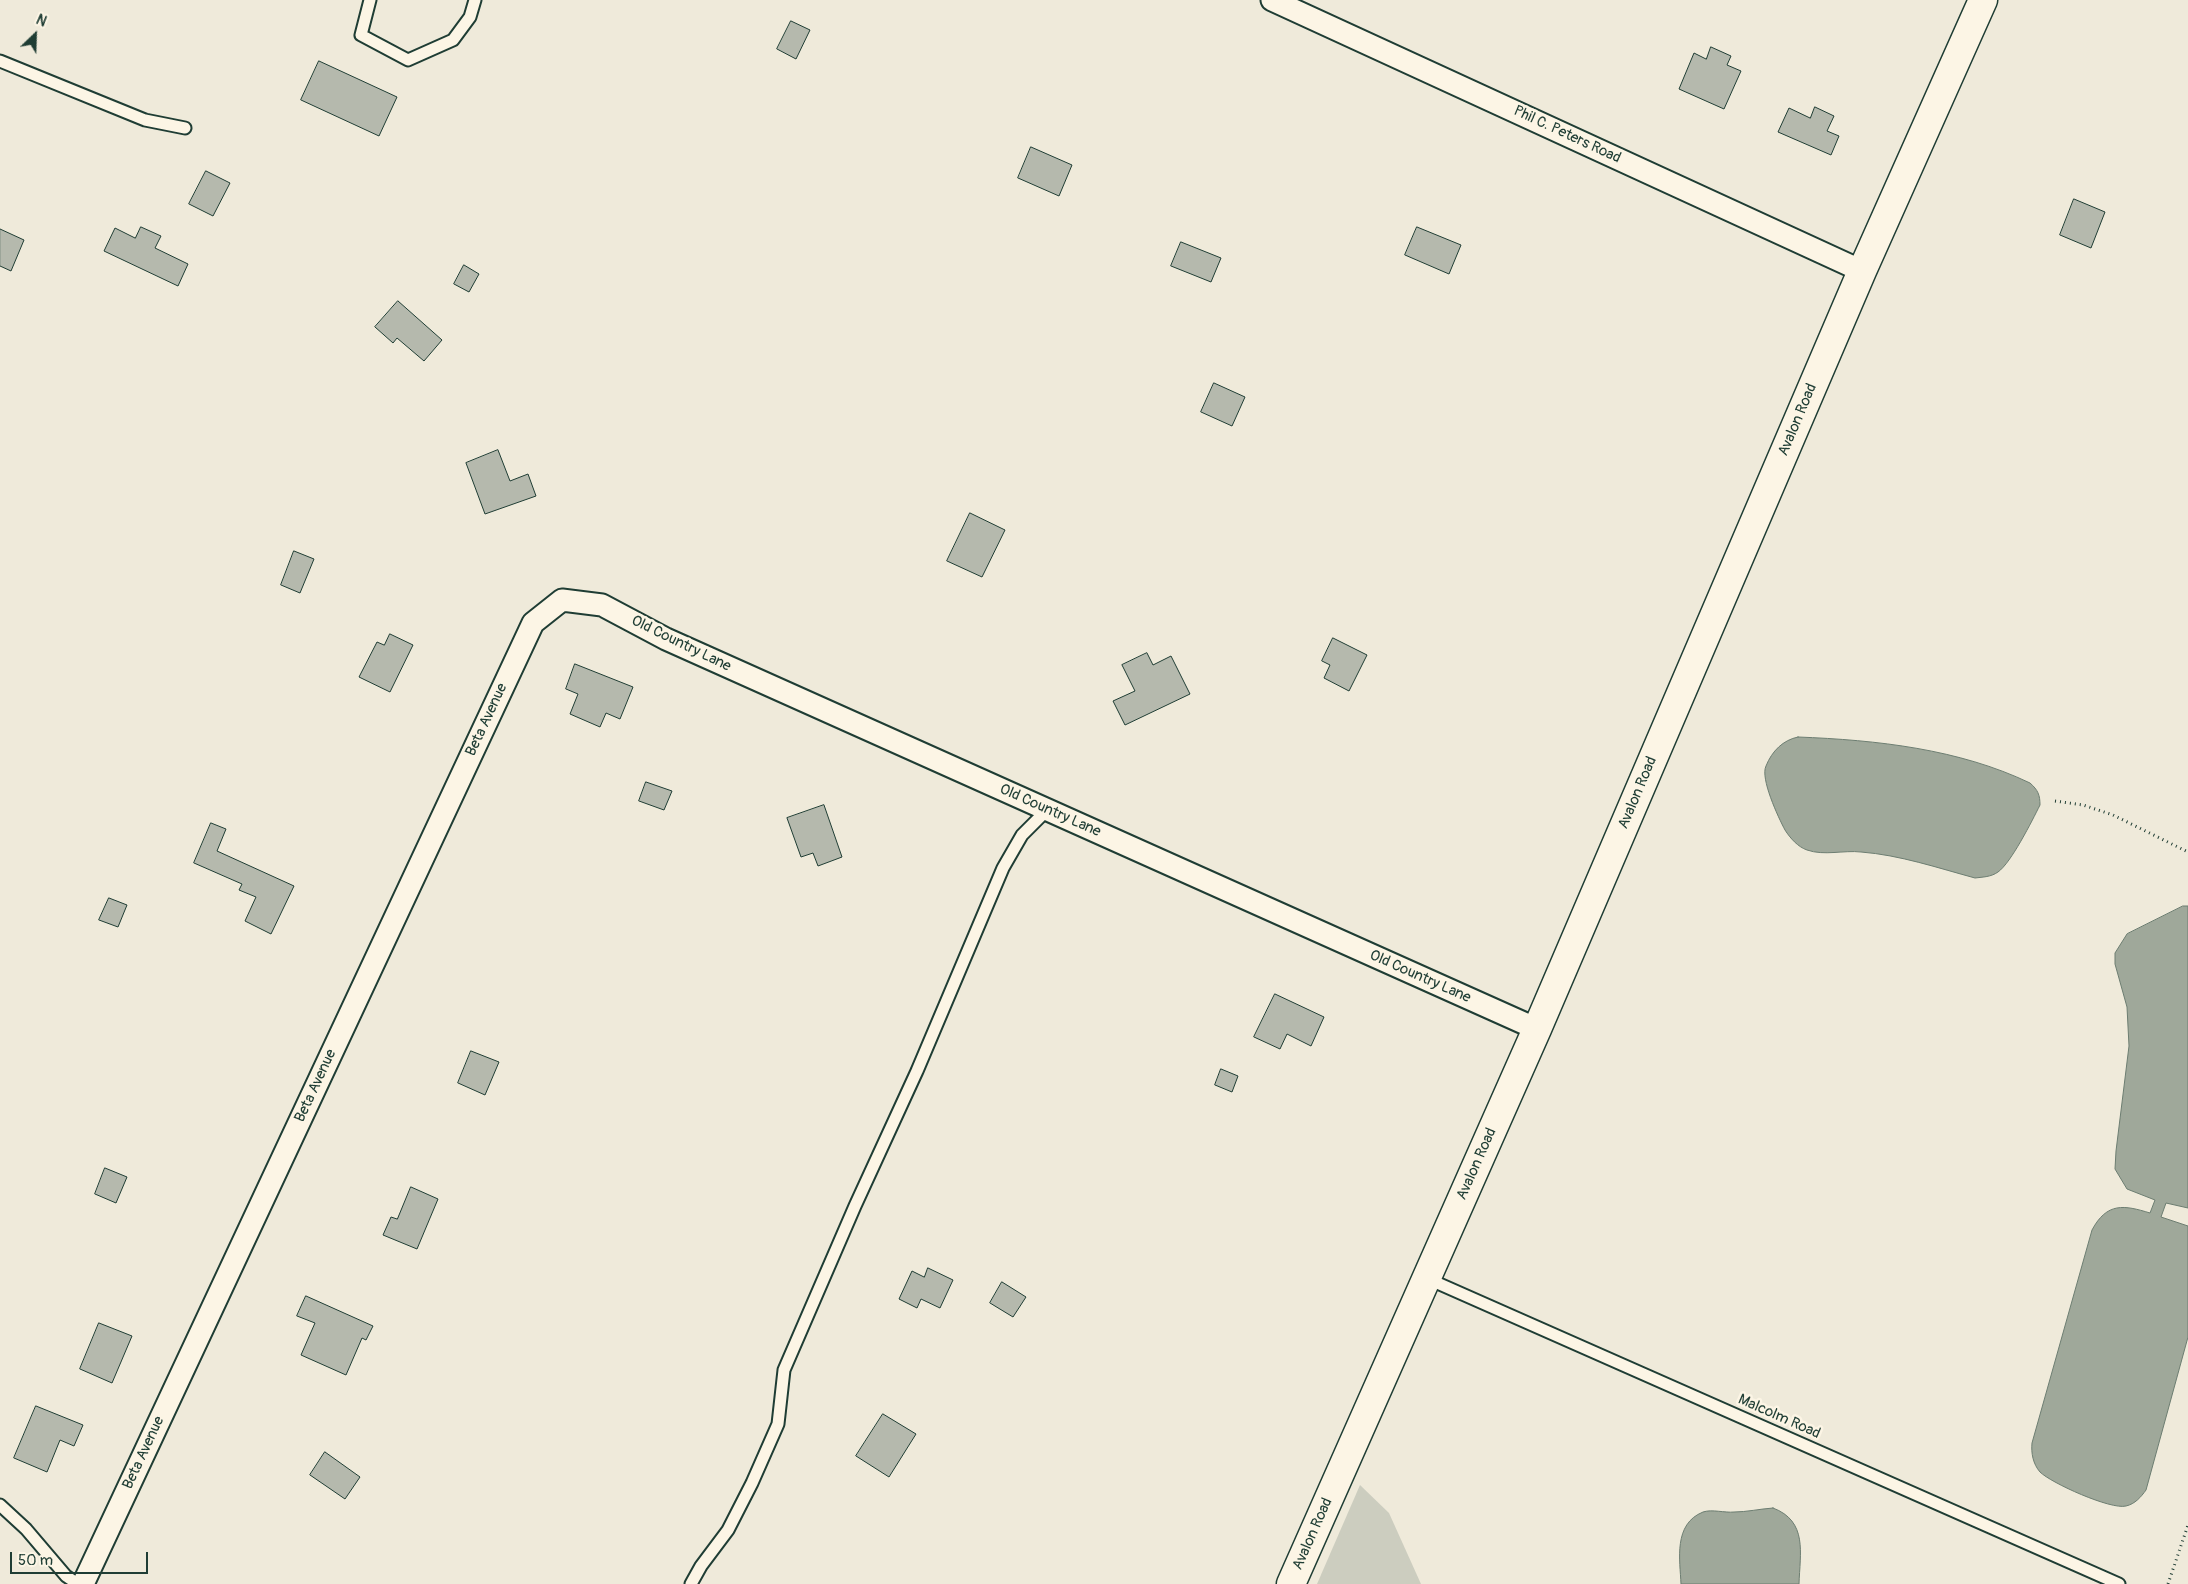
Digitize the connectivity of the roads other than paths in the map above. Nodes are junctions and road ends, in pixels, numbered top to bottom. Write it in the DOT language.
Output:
graph roads {
  1 [pos="370,0"];
  2 [pos="475,0"];
  3 [pos="1272,0"];
  4 [pos="1983,0"];
  5 [pos="0,61"];
  6 [pos="185,128"];
  7 [pos="1862,271"];
  8 [pos="562,600"];
  9 [pos="1047,810"];
  10 [pos="1537,1029"];
  11 [pos="1426,1278"];
  12 [pos="0,1505"];
  13 [pos="78,1584"];
  14 [pos="83,1584"];
  15 [pos="691,1584"];
  16 [pos="1291,1584"];
  17 [pos="2119,1584"];
  1 -- 2 [label="lane"];
  3 -- 7 [label="street, Phil C. Peters Road"];
  4 -- 7 [label="main road, Avalon Road"];
  5 -- 6 [label="lane"];
  7 -- 10 [label="main road, Avalon Road"];
  8 -- 9 [label="street, Old Country Lane"];
  8 -- 14 [label="street, Beta Avenue"];
  9 -- 10 [label="street, Old Country Lane"];
  9 -- 15 [label="lane"];
  10 -- 11 [label="main road, Avalon Road"];
  11 -- 16 [label="main road, Avalon Road"];
  11 -- 17 [label="lane, Malcolm Road"];
  12 -- 13 [label="lane"];
}
